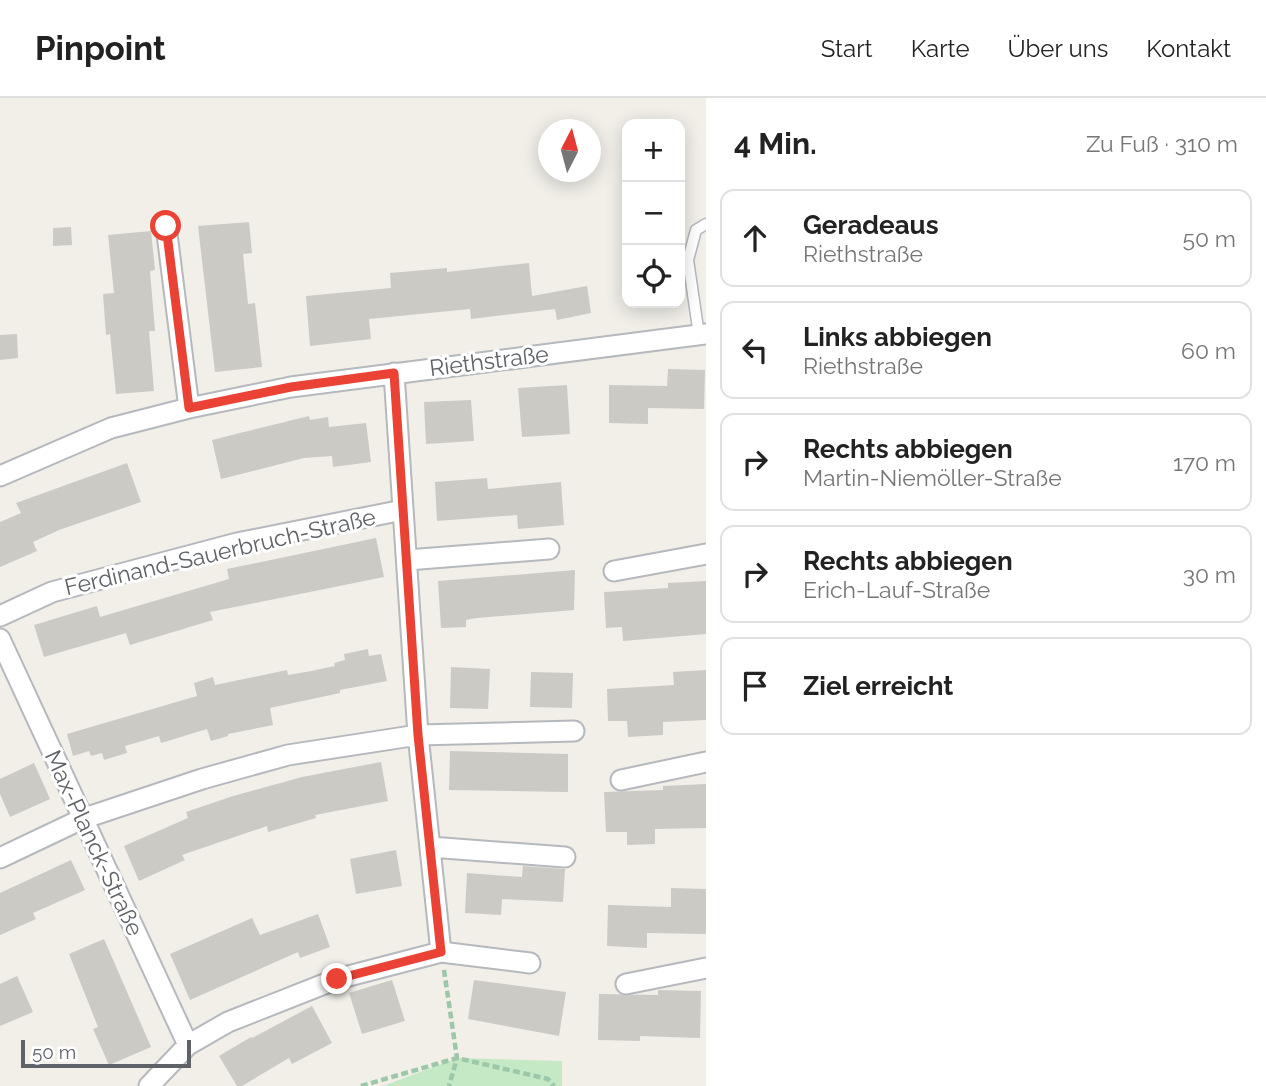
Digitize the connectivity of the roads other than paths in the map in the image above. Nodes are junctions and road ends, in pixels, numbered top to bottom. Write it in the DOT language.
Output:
graph roads {
  1 [pos="706,224"];
  2 [pos="166,226"];
  3 [pos="703,334"];
  4 [pos="394,373"];
  5 [pos="189,408"];
  6 [pos="0,476"];
  7 [pos="403,510"];
  8 [pos="549,549"];
  9 [pos="706,554"];
  10 [pos="407,560"];
  11 [pos="614,571"];
  12 [pos="0,616"];
  13 [pos="0,639"];
  14 [pos="574,731"];
  15 [pos="418,735"];
  16 [pos="706,762"];
  17 [pos="621,780"];
  18 [pos="82,819"];
  19 [pos="430,847"];
  20 [pos="565,856"];
  21 [pos="0,858"];
  22 [pos="441,952"];
  23 [pos="530,963"];
  24 [pos="706,968"];
  25 [pos="626,984"];
  26 [pos="188,1045"];
  27 [pos="149,1086"];
  1 -- 3 [label="lane"];
  2 -- 5 [label="street"];
  3 -- 4 [label="street, Riethstraße"];
  4 -- 5 [label="street, Riethstraße"];
  4 -- 7 [label="street"];
  5 -- 6 [label="street, Riethstraße"];
  7 -- 10 [label="street"];
  7 -- 12 [label="street, Ferdinand-Sauerbruch-Straße"];
  8 -- 10 [label="street"];
  9 -- 11 [label="street"];
  10 -- 15 [label="street"];
  13 -- 18 [label="street, Max-Planck-Straße"];
  14 -- 15 [label="street"];
  15 -- 18 [label="street"];
  15 -- 19 [label="street"];
  16 -- 17 [label="street"];
  18 -- 21 [label="street"];
  18 -- 26 [label="street, Max-Planck-Straße"];
  19 -- 20 [label="street"];
  19 -- 22 [label="street"];
  22 -- 23 [label="street"];
  22 -- 26 [label="street"];
  24 -- 25 [label="street"];
  26 -- 27 [label="street"];
}
